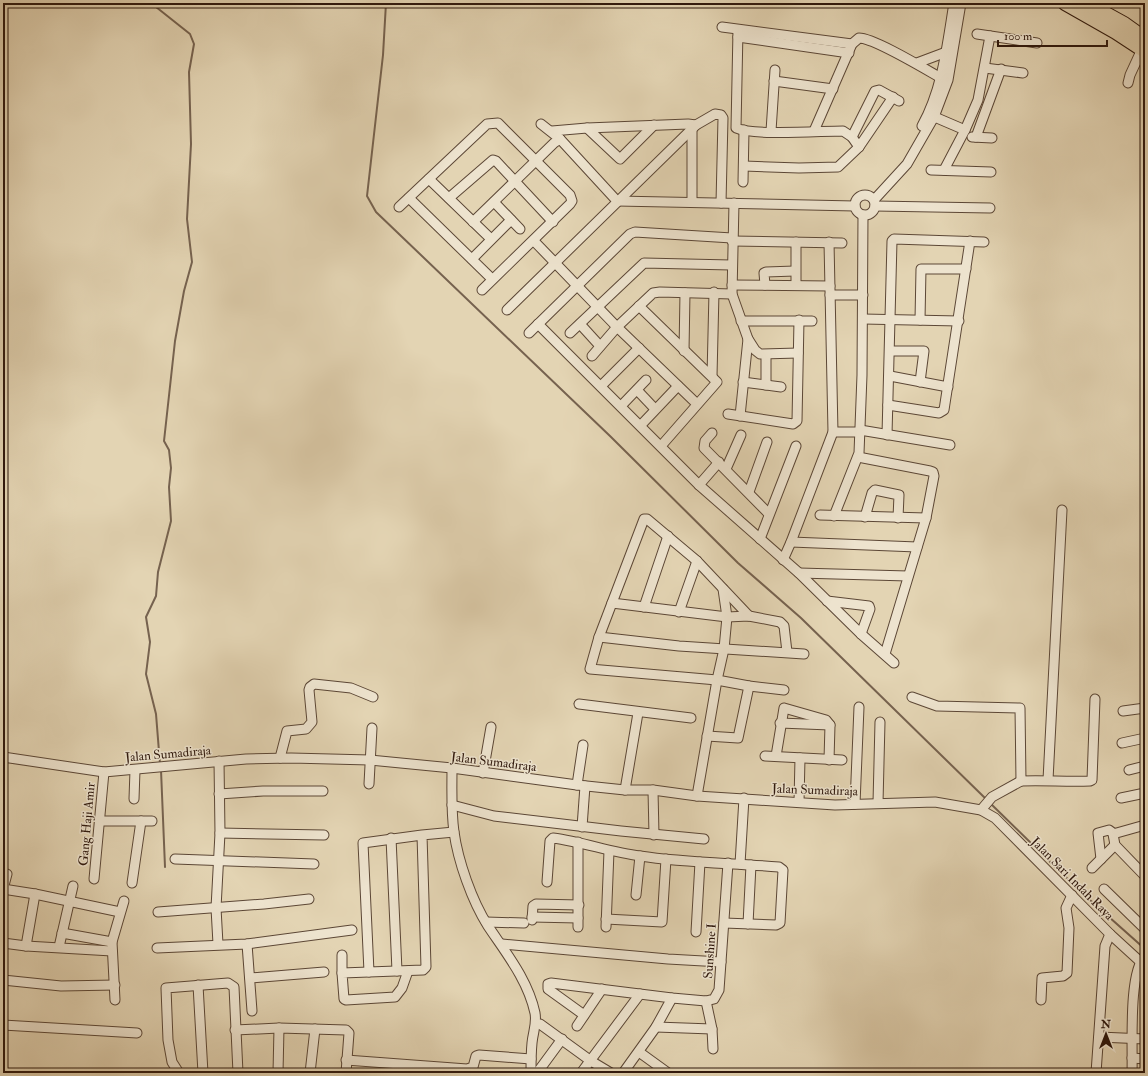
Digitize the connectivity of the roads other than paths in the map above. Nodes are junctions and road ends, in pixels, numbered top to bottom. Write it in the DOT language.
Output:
graph roads {
  1 [pos="954,3"];
  2 [pos="961,3"];
  3 [pos="1065,3"];
  4 [pos="1086,3"];
  5 [pos="722,27"];
  6 [pos="738,33"];
  7 [pos="977,34"];
  8 [pos="990,36"];
  9 [pos="1036,43"];
  10 [pos="1144,46"];
  11 [pos="851,48"];
  12 [pos="950,51"];
  13 [pos="917,63"];
  14 [pos="985,68"];
  15 [pos="1001,69"];
  16 [pos="775,70"];
  17 [pos="1023,73"];
  18 [pos="941,78"];
  19 [pos="774,81"];
  20 [pos="1128,83"];
  21 [pos="833,89"];
  22 [pos="931,116"];
  23 [pos="542,124"];
  24 [pos="654,125"];
  25 [pos="694,127"];
  26 [pos="587,128"];
  27 [pos="744,130"];
  28 [pos="552,131"];
  29 [pos="771,131"];
  30 [pos="814,131"];
  31 [pos="964,133"];
  32 [pos="852,136"];
  33 [pos="976,137"];
  34 [pos="992,138"];
  35 [pos="560,139"];
  36 [pos="859,147"];
  37 [pos="535,160"];
  38 [pos="744,166"];
  39 [pos="931,170"];
  40 [pos="944,170"];
  41 [pos="991,172"];
  42 [pos="429,179"];
  43 [pos="515,181"];
  44 [pos="743,182"];
  45 [pos="409,198"];
  46 [pos="449,198"];
  47 [pos="617,201"];
  48 [pos="874,201"];
  49 [pos="494,202"];
  50 [pos="692,202"];
  51 [pos="721,203"];
  52 [pos="734,203"];
  53 [pos="855,206"];
  54 [pos="399,207"];
  55 [pos="990,208"];
  56 [pos="863,215"];
  57 [pos="511,220"];
  58 [pos="474,222"];
  59 [pos="553,222"];
  60 [pos="520,229"];
  61 [pos="491,239"];
  62 [pos="732,240"];
  63 [pos="534,241"];
  64 [pos="970,241"];
  65 [pos="796,242"];
  66 [pos="829,242"];
  67 [pos="984,242"];
  68 [pos="842,243"];
  69 [pos="472,259"];
  70 [pos="555,263"];
  71 [pos="731,264"];
  72 [pos="966,269"];
  73 [pos="796,271"];
  74 [pos="492,279"];
  75 [pos="577,285"];
  76 [pos="764,285"];
  77 [pos="796,285"];
  78 [pos="732,289"];
  79 [pos="482,290"];
  80 [pos="830,290"];
  81 [pos="714,292"];
  82 [pos="685,293"];
  83 [pos="863,295"];
  84 [pos="639,306"];
  85 [pos="598,307"];
  86 [pos="507,310"];
  87 [pos="863,319"];
  88 [pos="799,320"];
  89 [pos="891,320"];
  90 [pos="920,320"];
  91 [pos="742,321"];
  92 [pos="812,321"];
  93 [pos="959,321"];
  94 [pos="538,324"];
  95 [pos="580,324"];
  96 [pos="617,327"];
  97 [pos="570,333"];
  98 [pos="529,334"];
  99 [pos="748,339"];
  100 [pos="600,346"];
  101 [pos="639,348"];
  102 [pos="684,351"];
  103 [pos="890,351"];
  104 [pos="798,353"];
  105 [pos="766,355"];
  106 [pos="592,356"];
  107 [pos="712,376"];
  108 [pos="890,376"];
  109 [pos="646,380"];
  110 [pos="743,382"];
  111 [pos="920,382"];
  112 [pos="766,385"];
  113 [pos="601,386"];
  114 [pos="678,386"];
  115 [pos="781,387"];
  116 [pos="948,387"];
  117 [pos="637,390"];
  118 [pos="698,404"];
  119 [pos="888,405"];
  120 [pos="621,406"];
  121 [pos="655,409"];
  122 [pos="728,414"];
  123 [pos="740,416"];
  124 [pos="641,425"];
  125 [pos="860,431"];
  126 [pos="833,432"];
  127 [pos="712,433"];
  128 [pos="741,434"];
  129 [pos="887,435"];
  130 [pos="767,442"];
  131 [pos="950,445"];
  132 [pos="661,446"];
  133 [pos="796,446"];
  134 [pos="858,457"];
  135 [pos="719,462"];
  136 [pos="726,469"];
  137 [pos="699,485"];
  138 [pos="749,492"];
  139 [pos="1062,510"];
  140 [pos="769,514"];
  141 [pos="820,515"];
  142 [pos="834,516"];
  143 [pos="865,517"];
  144 [pos="898,518"];
  145 [pos="926,518"];
  146 [pos="668,536"];
  147 [pos="760,539"];
  148 [pos="791,542"];
  149 [pos="917,547"];
  150 [pos="782,560"];
  151 [pos="698,561"];
  152 [pos="799,573"];
  153 [pos="908,576"];
  154 [pos="723,589"];
  155 [pos="827,601"];
  156 [pos="612,604"];
  157 [pos="644,607"];
  158 [pos="679,612"];
  159 [pos="727,616"];
  160 [pos="749,616"];
  161 [pos="861,634"];
  162 [pos="599,637"];
  163 [pos="724,649"];
  164 [pos="787,652"];
  165 [pos="804,654"];
  166 [pos="885,654"];
  167 [pos="894,663"];
  168 [pos="717,680"];
  169 [pos="749,686"];
  170 [pos="784,690"];
  171 [pos="373,697"];
  172 [pos="912,697"];
  173 [pos="1096,699"];
  174 [pos="579,704"];
  175 [pos="859,707"];
  176 [pos="1145,708"];
  177 [pos="1123,711"];
  178 [pos="638,713"];
  179 [pos="691,718"];
  180 [pos="880,722"];
  181 [pos="780,723"];
  182 [pos="830,725"];
  183 [pos="491,727"];
  184 [pos="372,728"];
  185 [pos="707,736"];
  186 [pos="1145,738"];
  187 [pos="1122,743"];
  188 [pos="583,745"];
  189 [pos="766,756"];
  190 [pos="776,756"];
  191 [pos="3,758"];
  192 [pos="280,758"];
  193 [pos="800,758"];
  194 [pos="370,760"];
  195 [pos="829,760"];
  196 [pos="842,760"];
  197 [pos="219,761"];
  198 [pos="1145,766"];
  199 [pos="452,768"];
  200 [pos="135,770"];
  201 [pos="1129,770"];
  202 [pos="104,772"];
  203 [pos="483,772"];
  204 [pos="1048,780"];
  205 [pos="1021,781"];
  206 [pos="369,784"];
  207 [pos="581,786"];
  208 [pos="625,790"];
  209 [pos="653,790"];
  210 [pos="323,791"];
  211 [pos="1145,793"];
  212 [pos="218,794"];
  213 [pos="698,796"];
  214 [pos="744,798"];
  215 [pos="1121,798"];
  216 [pos="134,799"];
  217 [pos="799,802"];
  218 [pos="878,803"];
  219 [pos="854,804"];
  220 [pos="452,805"];
  221 [pos="983,807"];
  222 [pos="101,821"];
  223 [pos="141,821"];
  224 [pos="152,821"];
  225 [pos="582,826"];
  226 [pos="1144,826"];
  227 [pos="220,832"];
  228 [pos="454,832"];
  229 [pos="1113,833"];
  230 [pos="324,835"];
  231 [pos="422,835"];
  232 [pos="654,835"];
  233 [pos="391,838"];
  234 [pos="704,839"];
  235 [pos="578,842"];
  236 [pos="1115,845"];
  237 [pos="608,851"];
  238 [pos="640,856"];
  239 [pos="175,859"];
  240 [pos="1101,859"];
  241 [pos="219,860"];
  242 [pos="666,860"];
  243 [pos="700,862"];
  244 [pos="728,863"];
  245 [pos="314,864"];
  246 [pos="740,864"];
  247 [pos="751,865"];
  248 [pos="1092,868"];
  249 [pos="7,874"];
  250 [pos="1145,876"];
  251 [pos="94,879"];
  252 [pos="547,882"];
  253 [pos="132,883"];
  254 [pos="72,886"];
  255 [pos="3,889"];
  256 [pos="1104,889"];
  257 [pos="35,894"];
  258 [pos="636,895"];
  259 [pos="1072,895"];
  260 [pos="309,899"];
  261 [pos="69,900"];
  262 [pos="124,901"];
  263 [pos="579,905"];
  264 [pos="216,908"];
  265 [pos="120,912"];
  266 [pos="158,912"];
  267 [pos="529,920"];
  268 [pos="486,922"];
  269 [pos="724,923"];
  270 [pos="748,924"];
  271 [pos="1145,929"];
  272 [pos="352,930"];
  273 [pos="696,932"];
  274 [pos="62,933"];
  275 [pos="1110,934"];
  276 [pos="112,942"];
  277 [pos="3,943"];
  278 [pos="218,944"];
  279 [pos="247,944"];
  280 [pos="502,944"];
  281 [pos="26,946"];
  282 [pos="59,947"];
  283 [pos="157,948"];
  284 [pos="112,952"];
  285 [pos="342,955"];
  286 [pos="1143,960"];
  287 [pos="721,962"];
  288 [pos="397,971"];
  289 [pos="408,971"];
  290 [pos="324,972"];
  291 [pos="369,972"];
  292 [pos="342,973"];
  293 [pos="250,978"];
  294 [pos="3,980"];
  295 [pos="115,985"];
  296 [pos="198,985"];
  297 [pos="602,989"];
  298 [pos="640,994"];
  299 [pos="672,998"];
  300 [pos="115,1000"];
  301 [pos="1040,1000"];
  302 [pos="706,1001"];
  303 [pos="252,1011"];
  304 [pos="584,1014"];
  305 [pos="540,1024"];
  306 [pos="3,1025"];
  307 [pos="577,1026"];
  308 [pos="656,1027"];
  309 [pos="279,1028"];
  310 [pos="315,1029"];
  311 [pos="712,1029"];
  312 [pos="235,1030"];
  313 [pos="137,1033"];
  314 [pos="1099,1037"];
  315 [pos="1132,1038"];
  316 [pos="562,1039"];
  317 [pos="1145,1039"];
  318 [pos="713,1049"];
  319 [pos="638,1052"];
  320 [pos="1132,1058"];
  321 [pos="531,1059"];
  322 [pos="1145,1059"];
  323 [pos="346,1060"];
  324 [pos="590,1060"];
  325 [pos="179,1073"];
  326 [pos="203,1073"];
  327 [pos="238,1073"];
  328 [pos="278,1073"];
  329 [pos="310,1073"];
  330 [pos="346,1073"];
  331 [pos="531,1073"];
  332 [pos="536,1073"];
  333 [pos="581,1073"];
  334 [pos="611,1073"];
  335 [pos="623,1073"];
  336 [pos="667,1073"];
  337 [pos="1096,1073"];
  338 [pos="1132,1073"];
  1 -- 12 [label="street"];
  2 -- 12 [label="street"];
  3 -- 10 [label="highway"];
  4 -- 10 [label="highway"];
  5 -- 6 [label="street"];
  6 -- 11 [label="street"];
  6 -- 27 [label="street"];
  7 -- 8 [label="street"];
  8 -- 9 [label="street"];
  8 -- 14 [label="street"];
  10 -- 20 [label="street"];
  11 -- 13 [label="street"];
  11 -- 21 [label="street"];
  12 -- 13 [label="street"];
  12 -- 18 [label="street"];
  12 -- 22 [label="street"];
  13 -- 18 [label="street"];
  14 -- 15 [label="street"];
  14 -- 31 [label="street"];
  15 -- 17 [label="street"];
  15 -- 33 [label="street"];
  16 -- 19 [label="street"];
  18 -- 22 [label="street"];
  19 -- 21 [label="street"];
  19 -- 29 [label="street"];
  21 -- 30 [label="street"];
  22 -- 31 [label="street"];
  22 -- 48 [label="street"];
  23 -- 28 [label="street"];
  24 -- 25 [label="street"];
  24 -- 26 [label="street"];
  24 -- 26 [label="street"];
  25 -- 47 [label="street"];
  25 -- 50 [label="street"];
  25 -- 51 [label="street"];
  26 -- 28 [label="street"];
  27 -- 29 [label="street"];
  27 -- 38 [label="street"];
  28 -- 35 [label="street"];
  29 -- 30 [label="street"];
  30 -- 32 [label="street"];
  31 -- 33 [label="street"];
  31 -- 40 [label="street"];
  32 -- 36 [label="street"];
  32 -- 36 [label="street"];
  33 -- 34 [label="street"];
  35 -- 37 [label="street"];
  35 -- 47 [label="street"];
  36 -- 38 [label="street"];
  37 -- 42 [label="street"];
  37 -- 43 [label="street"];
  37 -- 59 [label="street"];
  38 -- 44 [label="street"];
  39 -- 40 [label="street"];
  40 -- 41 [label="street"];
  42 -- 45 [label="street"];
  42 -- 46 [label="street"];
  43 -- 46 [label="street"];
  43 -- 49 [label="street"];
  43 -- 59 [label="street"];
  45 -- 54 [label="street"];
  45 -- 69 [label="street"];
  46 -- 58 [label="street"];
  47 -- 50 [label="street"];
  47 -- 70 [label="street"];
  48 -- 53 [label="street"];
  48 -- 55 [label="street"];
  48 -- 56 [label="street"];
  49 -- 57 [label="street"];
  49 -- 58 [label="street"];
  50 -- 51 [label="street"];
  51 -- 52 [label="street"];
  52 -- 53 [label="street"];
  52 -- 62 [label="street"];
  53 -- 56 [label="street"];
  56 -- 83 [label="street"];
  57 -- 60 [label="street"];
  57 -- 61 [label="street"];
  58 -- 61 [label="street"];
  59 -- 63 [label="street"];
  61 -- 69 [label="street"];
  62 -- 65 [label="street"];
  62 -- 71 [label="street"];
  62 -- 75 [label="street"];
  63 -- 70 [label="street"];
  63 -- 74 [label="street"];
  64 -- 67 [label="street"];
  64 -- 72 [label="street"];
  64 -- 89 [label="street"];
  65 -- 66 [label="street"];
  65 -- 73 [label="street"];
  66 -- 68 [label="street"];
  66 -- 80 [label="street"];
  69 -- 74 [label="street"];
  70 -- 75 [label="street"];
  70 -- 86 [label="street"];
  71 -- 78 [label="street"];
  71 -- 85 [label="street"];
  72 -- 90 [label="street"];
  72 -- 93 [label="street"];
  73 -- 76 [label="street"];
  73 -- 77 [label="street"];
  74 -- 79 [label="street"];
  75 -- 85 [label="street"];
  75 -- 94 [label="street"];
  76 -- 77 [label="street"];
  76 -- 78 [label="street"];
  77 -- 80 [label="street"];
  78 -- 81 [label="street"];
  78 -- 91 [label="street"];
  80 -- 83 [label="street"];
  80 -- 126 [label="street"];
  81 -- 82 [label="street"];
  81 -- 107 [label="street"];
  82 -- 84 [label="street"];
  82 -- 102 [label="street"];
  83 -- 87 [label="street"];
  84 -- 96 [label="street"];
  84 -- 102 [label="street"];
  85 -- 95 [label="street"];
  85 -- 96 [label="street"];
  87 -- 89 [label="street"];
  87 -- 125 [label="street"];
  88 -- 91 [label="street"];
  88 -- 92 [label="street"];
  88 -- 104 [label="street"];
  89 -- 90 [label="street"];
  89 -- 103 [label="street"];
  90 -- 93 [label="street"];
  91 -- 99 [label="street"];
  93 -- 116 [label="street"];
  94 -- 98 [label="street"];
  94 -- 113 [label="street"];
  95 -- 97 [label="street"];
  95 -- 100 [label="street"];
  96 -- 100 [label="street"];
  96 -- 101 [label="street"];
  99 -- 105 [label="street"];
  99 -- 110 [label="street"];
  100 -- 106 [label="street"];
  101 -- 113 [label="street"];
  101 -- 114 [label="street"];
  102 -- 107 [label="street"];
  103 -- 108 [label="street"];
  103 -- 111 [label="street"];
  104 -- 105 [label="street"];
  104 -- 123 [label="street"];
  105 -- 112 [label="street"];
  107 -- 118 [label="street"];
  108 -- 111 [label="street"];
  108 -- 119 [label="street"];
  109 -- 117 [label="street"];
  110 -- 112 [label="street"];
  110 -- 123 [label="street"];
  111 -- 116 [label="street"];
  112 -- 115 [label="street"];
  113 -- 120 [label="street"];
  114 -- 118 [label="street"];
  114 -- 121 [label="street"];
  116 -- 119 [label="street"];
  117 -- 120 [label="street"];
  117 -- 121 [label="street"];
  118 -- 132 [label="street"];
  119 -- 129 [label="street"];
  120 -- 124 [label="street"];
  121 -- 124 [label="street"];
  122 -- 123 [label="street"];
  124 -- 132 [label="street"];
  125 -- 126 [label="street"];
  125 -- 129 [label="street"];
  125 -- 134 [label="street"];
  126 -- 148 [label="street"];
  127 -- 135 [label="street"];
  128 -- 136 [label="street"];
  129 -- 131 [label="street"];
  130 -- 138 [label="street"];
  132 -- 137 [label="street"];
  133 -- 140 [label="street"];
  134 -- 142 [label="street"];
  134 -- 145 [label="street"];
  135 -- 136 [label="street"];
  135 -- 137 [label="street"];
  136 -- 138 [label="street"];
  137 -- 147 [label="street"];
  138 -- 140 [label="street"];
  139 -- 204 [label="street"];
  140 -- 147 [label="street"];
  141 -- 142 [label="street"];
  142 -- 143 [label="street"];
  143 -- 144 [label="street"];
  143 -- 144 [label="street"];
  144 -- 145 [label="street"];
  145 -- 149 [label="street"];
  146 -- 151 [label="street"];
  146 -- 156 [label="street"];
  146 -- 157 [label="street"];
  147 -- 150 [label="street"];
  148 -- 149 [label="street"];
  148 -- 150 [label="street"];
  149 -- 153 [label="street"];
  150 -- 152 [label="street"];
  151 -- 154 [label="street"];
  151 -- 158 [label="street"];
  152 -- 153 [label="street"];
  152 -- 155 [label="street"];
  153 -- 166 [label="street"];
  154 -- 159 [label="street"];
  154 -- 160 [label="street"];
  155 -- 161 [label="street"];
  155 -- 161 [label="street"];
  156 -- 157 [label="street"];
  156 -- 162 [label="street"];
  157 -- 158 [label="street"];
  158 -- 159 [label="street"];
  159 -- 160 [label="street"];
  159 -- 163 [label="street"];
  160 -- 164 [label="street"];
  161 -- 166 [label="street"];
  162 -- 163 [label="street"];
  162 -- 168 [label="street"];
  163 -- 164 [label="street"];
  163 -- 168 [label="street"];
  164 -- 165 [label="street"];
  166 -- 167 [label="street"];
  168 -- 169 [label="street"];
  168 -- 185 [label="street"];
  169 -- 170 [label="street"];
  169 -- 185 [label="street"];
  171 -- 192 [label="street"];
  172 -- 205 [label="street"];
  173 -- 204 [label="street"];
  174 -- 178 [label="street"];
  175 -- 219 [label="street"];
  176 -- 177 [label="street"];
  178 -- 179 [label="street"];
  178 -- 208 [label="street"];
  180 -- 218 [label="street"];
  181 -- 182 [label="street"];
  181 -- 182 [label="street"];
  181 -- 190 [label="street"];
  182 -- 195 [label="street"];
  183 -- 203 [label="street"];
  184 -- 194 [label="street"];
  185 -- 213 [label="street"];
  186 -- 187 [label="street"];
  188 -- 207 [label="street"];
  189 -- 190 [label="street"];
  190 -- 193 [label="street"];
  191 -- 202 [label="street, Jalan Sumadiraja"];
  192 -- 194 [label="street, Jalan Sumadiraja"];
  192 -- 197 [label="street, Jalan Sumadiraja"];
  193 -- 195 [label="street"];
  193 -- 217 [label="street"];
  194 -- 199 [label="street, Jalan Sumadiraja"];
  194 -- 206 [label="street"];
  195 -- 196 [label="street"];
  197 -- 200 [label="street, Jalan Sumadiraja"];
  197 -- 212 [label="street"];
  198 -- 201 [label="street"];
  199 -- 203 [label="street, Jalan Sumadiraja"];
  199 -- 220 [label="street"];
  200 -- 202 [label="street, Jalan Sumadiraja"];
  200 -- 216 [label="street"];
  202 -- 222 [label="street, Gang Haji Amir"];
  203 -- 207 [label="street, Jalan Sumadiraja"];
  204 -- 205 [label="street"];
  205 -- 221 [label="street"];
  207 -- 208 [label="street, Jalan Sumadiraja"];
  207 -- 225 [label="street"];
  208 -- 209 [label="street, Jalan Sumadiraja"];
  209 -- 213 [label="street, Jalan Sumadiraja"];
  209 -- 232 [label="street"];
  210 -- 212 [label="street"];
  211 -- 215 [label="street"];
  212 -- 227 [label="street"];
  213 -- 214 [label="street, Jalan Sumadiraja"];
  214 -- 217 [label="street, Jalan Sumadiraja"];
  214 -- 246 [label="street"];
  217 -- 219 [label="street, Jalan Sumadiraja"];
  218 -- 219 [label="street, Jalan Sumadiraja"];
  218 -- 221 [label="street, Jalan Sumadiraja"];
  220 -- 225 [label="street"];
  220 -- 228 [label="street"];
  221 -- 259 [label="street, Jalan Sari Indah Raya"];
  222 -- 223 [label="street"];
  222 -- 251 [label="street, Gang Haji Amir"];
  223 -- 224 [label="street"];
  223 -- 253 [label="street"];
  225 -- 232 [label="street"];
  226 -- 229 [label="street"];
  227 -- 230 [label="street"];
  227 -- 241 [label="street"];
  228 -- 231 [label="street"];
  228 -- 268 [label="street"];
  229 -- 236 [label="street"];
  229 -- 240 [label="street"];
  231 -- 233 [label="street"];
  231 -- 289 [label="street"];
  232 -- 234 [label="street"];
  233 -- 288 [label="street"];
  233 -- 291 [label="street"];
  235 -- 237 [label="street"];
  235 -- 252 [label="street"];
  235 -- 263 [label="street"];
  236 -- 240 [label="street"];
  236 -- 250 [label="street"];
  237 -- 238 [label="street"];
  237 -- 242 [label="street"];
  238 -- 242 [label="street"];
  238 -- 258 [label="street"];
  239 -- 241 [label="street"];
  240 -- 248 [label="street"];
  241 -- 245 [label="street"];
  241 -- 264 [label="street"];
  242 -- 243 [label="street"];
  243 -- 244 [label="street"];
  243 -- 273 [label="street"];
  244 -- 246 [label="street"];
  244 -- 269 [label="street, Sunshine I"];
  246 -- 247 [label="street"];
  247 -- 270 [label="street"];
  247 -- 270 [label="street"];
  249 -- 255 [label="street"];
  254 -- 261 [label="street"];
  255 -- 257 [label="street"];
  256 -- 271 [label="street"];
  257 -- 261 [label="street"];
  257 -- 281 [label="street"];
  259 -- 275 [label="street, Jalan Sari Indah Raya"];
  259 -- 301 [label="street"];
  260 -- 264 [label="street"];
  261 -- 265 [label="street"];
  261 -- 274 [label="street"];
  262 -- 265 [label="street"];
  263 -- 267 [label="street"];
  263 -- 267 [label="street"];
  264 -- 266 [label="street"];
  264 -- 278 [label="street"];
  265 -- 276 [label="street"];
  267 -- 268 [label="street"];
  268 -- 280 [label="street"];
  269 -- 270 [label="street"];
  269 -- 287 [label="street, Sunshine I"];
  272 -- 279 [label="street"];
  274 -- 276 [label="street"];
  274 -- 282 [label="street"];
  275 -- 286 [label="street, Jalan Sari Indah Raya"];
  275 -- 314 [label="street"];
  276 -- 284 [label="street"];
  277 -- 281 [label="street"];
  278 -- 279 [label="street"];
  278 -- 283 [label="street"];
  279 -- 293 [label="street"];
  280 -- 287 [label="street"];
  280 -- 321 [label="street"];
  281 -- 282 [label="street"];
  282 -- 284 [label="street"];
  284 -- 295 [label="street"];
  285 -- 292 [label="street"];
  286 -- 315 [label="street"];
  287 -- 302 [label="street, Sunshine I"];
  288 -- 289 [label="street"];
  288 -- 291 [label="street"];
  289 -- 292 [label="street"];
  290 -- 293 [label="street"];
  291 -- 292 [label="street"];
  293 -- 303 [label="street"];
  294 -- 295 [label="street"];
  295 -- 300 [label="street"];
  296 -- 312 [label="street"];
  296 -- 325 [label="street"];
  296 -- 326 [label="street"];
  297 -- 298 [label="street"];
  297 -- 304 [label="street"];
  297 -- 304 [label="street"];
  298 -- 299 [label="street"];
  298 -- 324 [label="street"];
  299 -- 302 [label="street"];
  299 -- 308 [label="street"];
  302 -- 311 [label="street"];
  304 -- 307 [label="street"];
  305 -- 316 [label="street"];
  306 -- 313 [label="street"];
  308 -- 311 [label="street"];
  308 -- 319 [label="street"];
  309 -- 310 [label="street"];
  309 -- 312 [label="street"];
  309 -- 328 [label="street"];
  310 -- 323 [label="street"];
  310 -- 329 [label="street"];
  311 -- 318 [label="street"];
  312 -- 327 [label="street"];
  314 -- 315 [label="street"];
  314 -- 337 [label="street"];
  315 -- 317 [label="street"];
  315 -- 320 [label="street"];
  316 -- 324 [label="street"];
  316 -- 332 [label="street"];
  319 -- 335 [label="street"];
  319 -- 336 [label="street"];
  320 -- 322 [label="street"];
  320 -- 338 [label="street"];
  321 -- 323 [label="street"];
  321 -- 331 [label="street"];
  323 -- 330 [label="street"];
  324 -- 333 [label="street"];
  324 -- 334 [label="street"];
}
